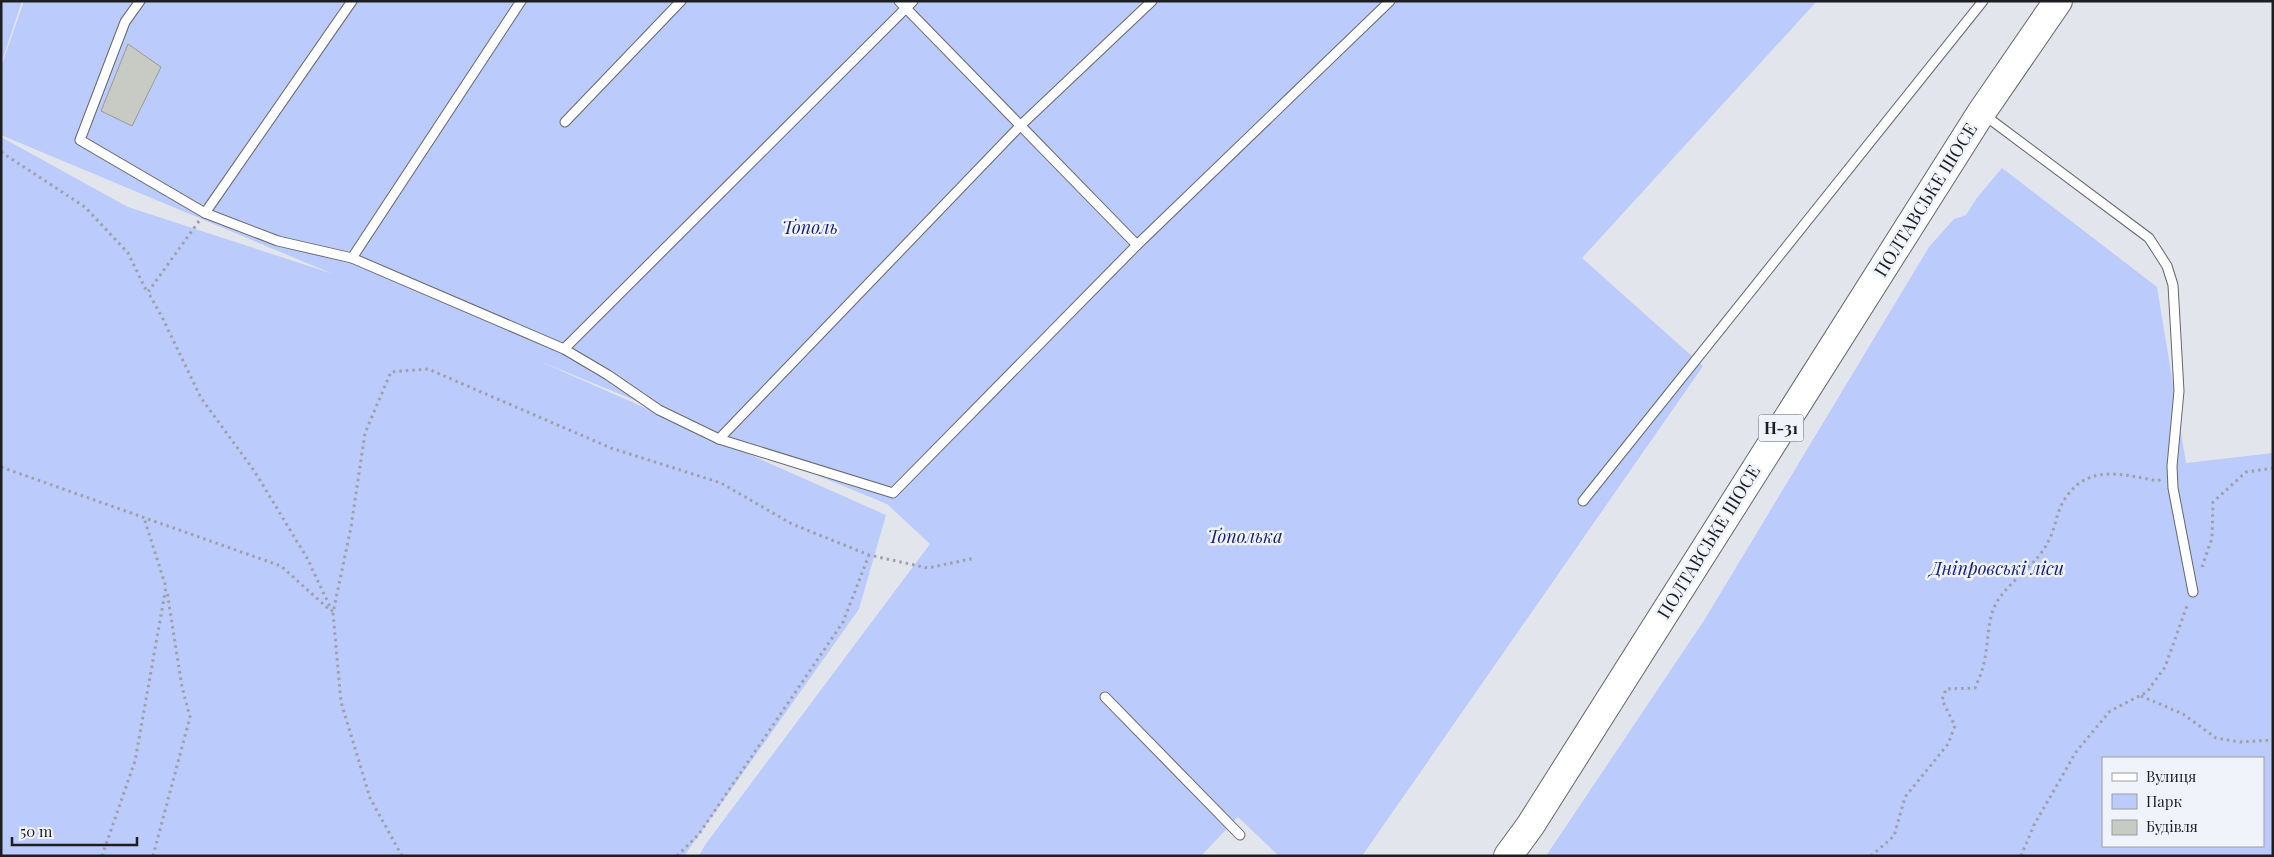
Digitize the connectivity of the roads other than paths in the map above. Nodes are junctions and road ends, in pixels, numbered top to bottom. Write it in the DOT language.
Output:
graph roads {
  1 [pos="140,1"];
  2 [pos="352,1"];
  3 [pos="521,1"];
  4 [pos="680,1"];
  5 [pos="899,1"];
  6 [pos="913,1"];
  7 [pos="1152,1"];
  8 [pos="1390,1"];
  9 [pos="1983,1"];
  10 [pos="2058,1"];
  11 [pos="906,8"];
  12 [pos="1981,113"];
  13 [pos="565,122"];
  14 [pos="1021,125"];
  15 [pos="205,213"];
  16 [pos="1137,245"];
  17 [pos="352,258"];
  18 [pos="564,349"];
  19 [pos="719,439"];
  20 [pos="1583,501"];
  21 [pos="2193,592"];
  22 [pos="1105,697"];
  23 [pos="1240,835"];
  24 [pos="1508,856"];
  1 -- 15 [label="lane"];
  2 -- 15 [label="lane"];
  3 -- 17 [label="lane"];
  4 -- 13 [label="lane"];
  5 -- 11 [label="lane"];
  6 -- 11 [label="lane"];
  7 -- 14 [label="lane"];
  8 -- 16 [label="lane"];
  9 -- 20 [label="lane"];
  10 -- 12 [label="main road, ПОЛТАВСЬКЕ ШОСЕ / Н-31"];
  11 -- 14 [label="lane"];
  11 -- 18 [label="lane"];
  12 -- 21 [label="lane"];
  12 -- 24 [label="main road, ПОЛТАВСЬКЕ ШОСЕ / Н-31"];
  14 -- 16 [label="lane"];
  14 -- 19 [label="lane"];
  15 -- 17 [label="lane"];
  16 -- 19 [label="lane"];
  17 -- 18 [label="lane"];
  18 -- 19 [label="lane"];
  22 -- 23 [label="lane"];
}
